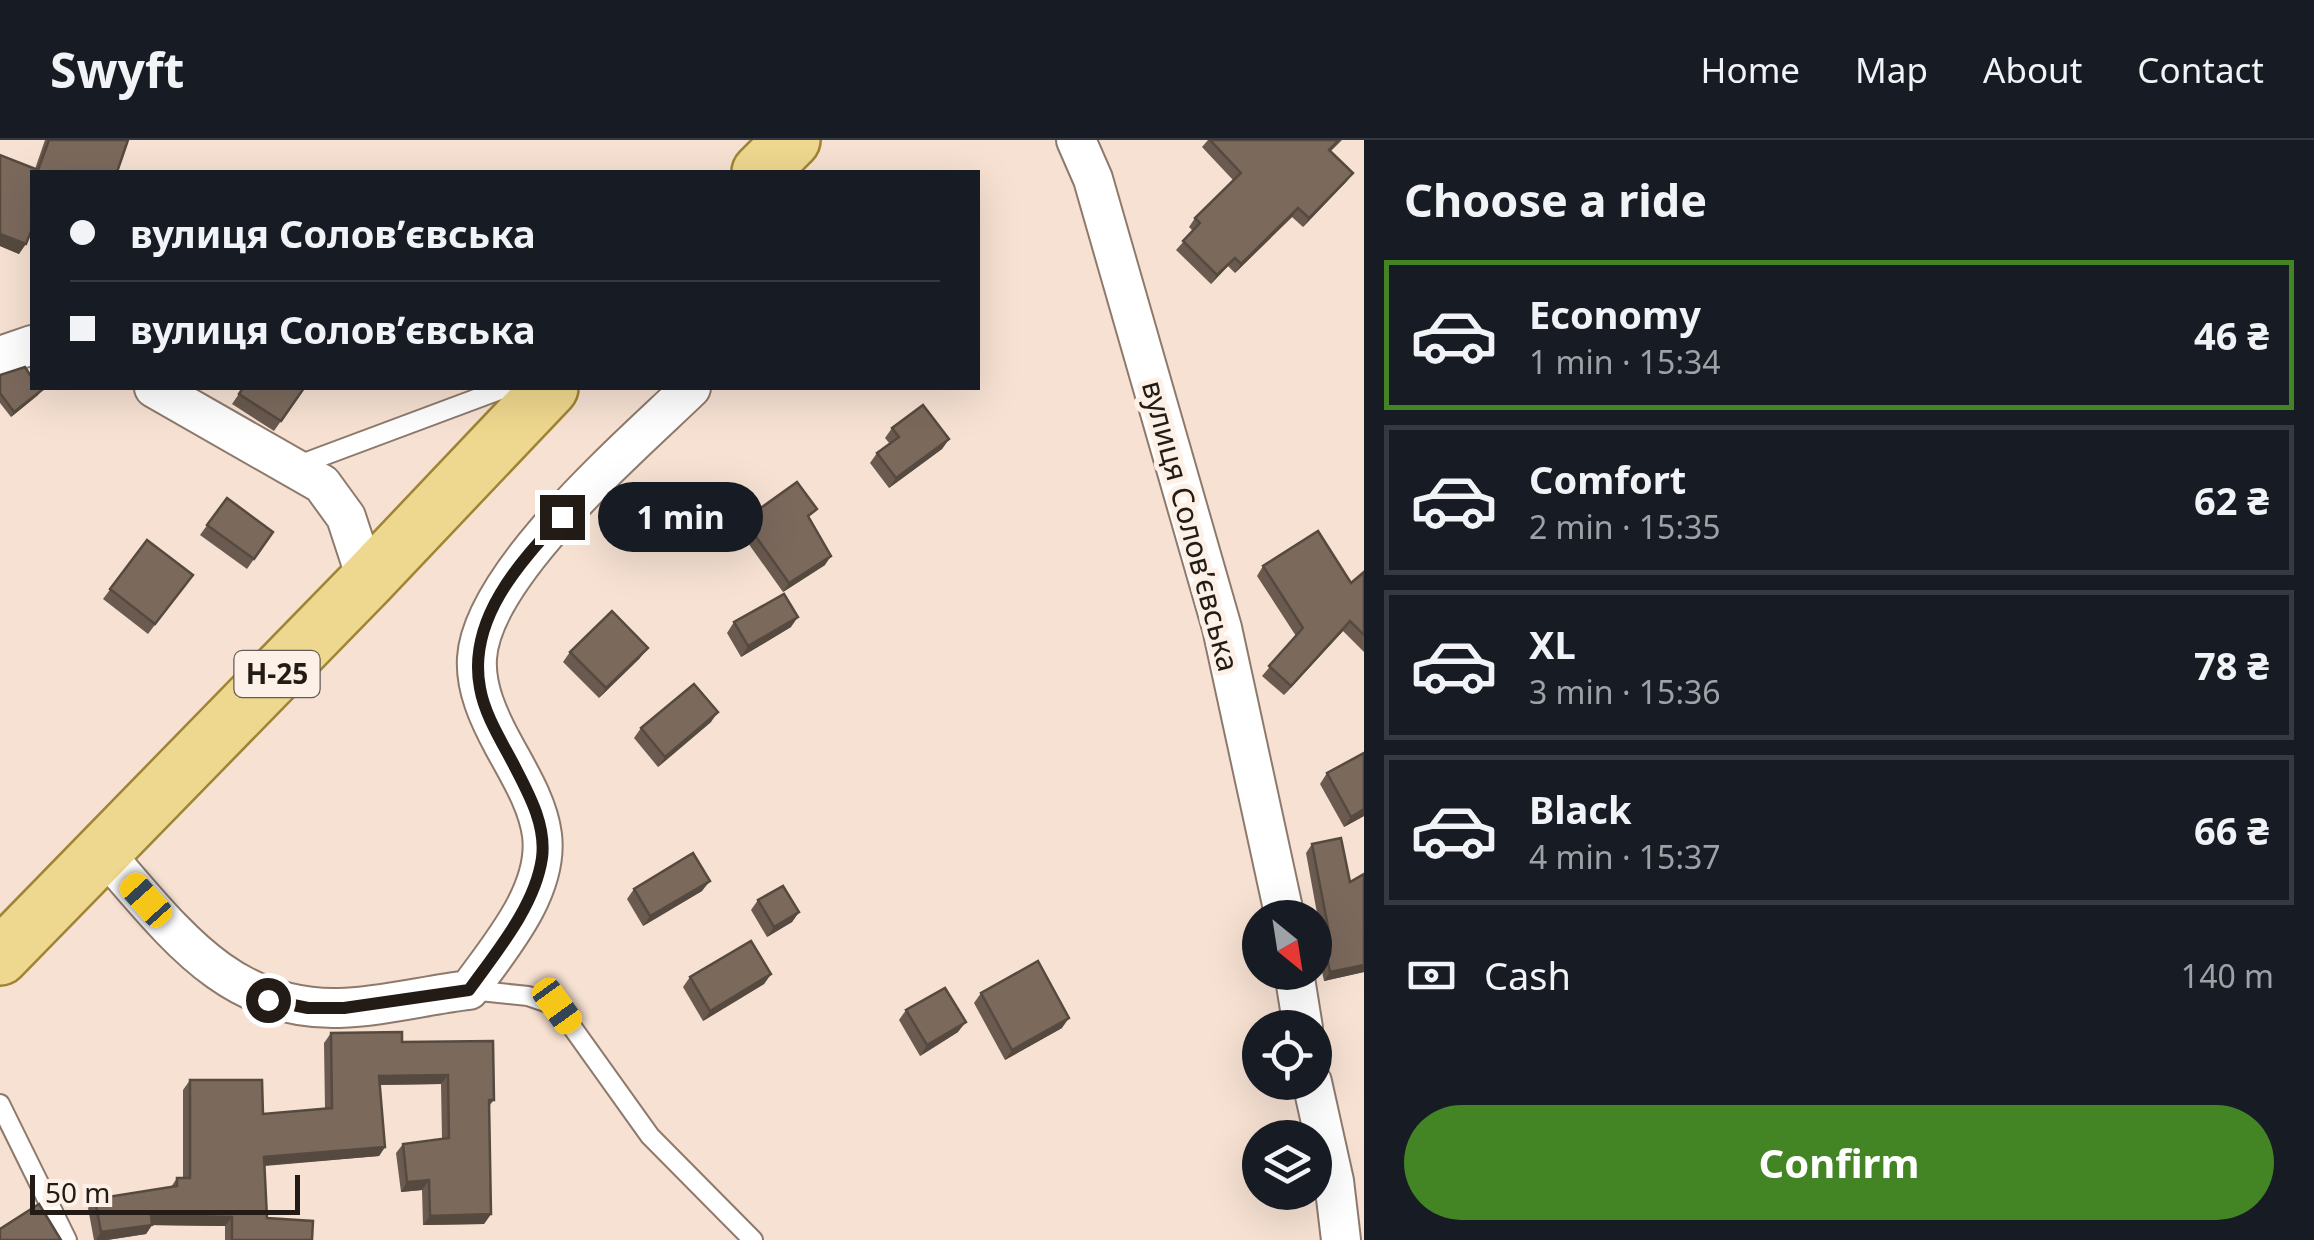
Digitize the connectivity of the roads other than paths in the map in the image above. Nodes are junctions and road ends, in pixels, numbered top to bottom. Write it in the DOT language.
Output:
graph roads {
  1 [pos="792,140"];
  2 [pos="1076,140"];
  3 [pos="762,170"];
  4 [pos="30,346"];
  5 [pos="0,356"];
  6 [pos="158,390"];
  7 [pos="499,390"];
  8 [pos="548,390"];
  9 [pos="690,390"];
  10 [pos="296,466"];
  11 [pos="367,581"];
  12 [pos="103,852"];
  13 [pos="1281,900"];
  14 [pos="0,956"];
  15 [pos="469,990"];
  16 [pos="1316,1100"];
  17 [pos="0,1104"];
  18 [pos="68,1240"];
  19 [pos="753,1240"];
  20 [pos="1341,1240"];
  1 -- 3 [label="main road"];
  2 -- 13 [label="street, вулиця Соловʼєвська"];
  4 -- 5 [label="street"];
  6 -- 10 [label="street"];
  7 -- 10 [label="lane"];
  8 -- 11 [label="main road, Н-25"];
  9 -- 15 [label="street"];
  10 -- 11 [label="street"];
  11 -- 12 [label="main road, Н-25"];
  12 -- 14 [label="main road, Н-25"];
  12 -- 15 [label="street"];
  15 -- 19 [label="lane"];
  16 -- 20 [label="street"];
  17 -- 18 [label="lane"];
}
